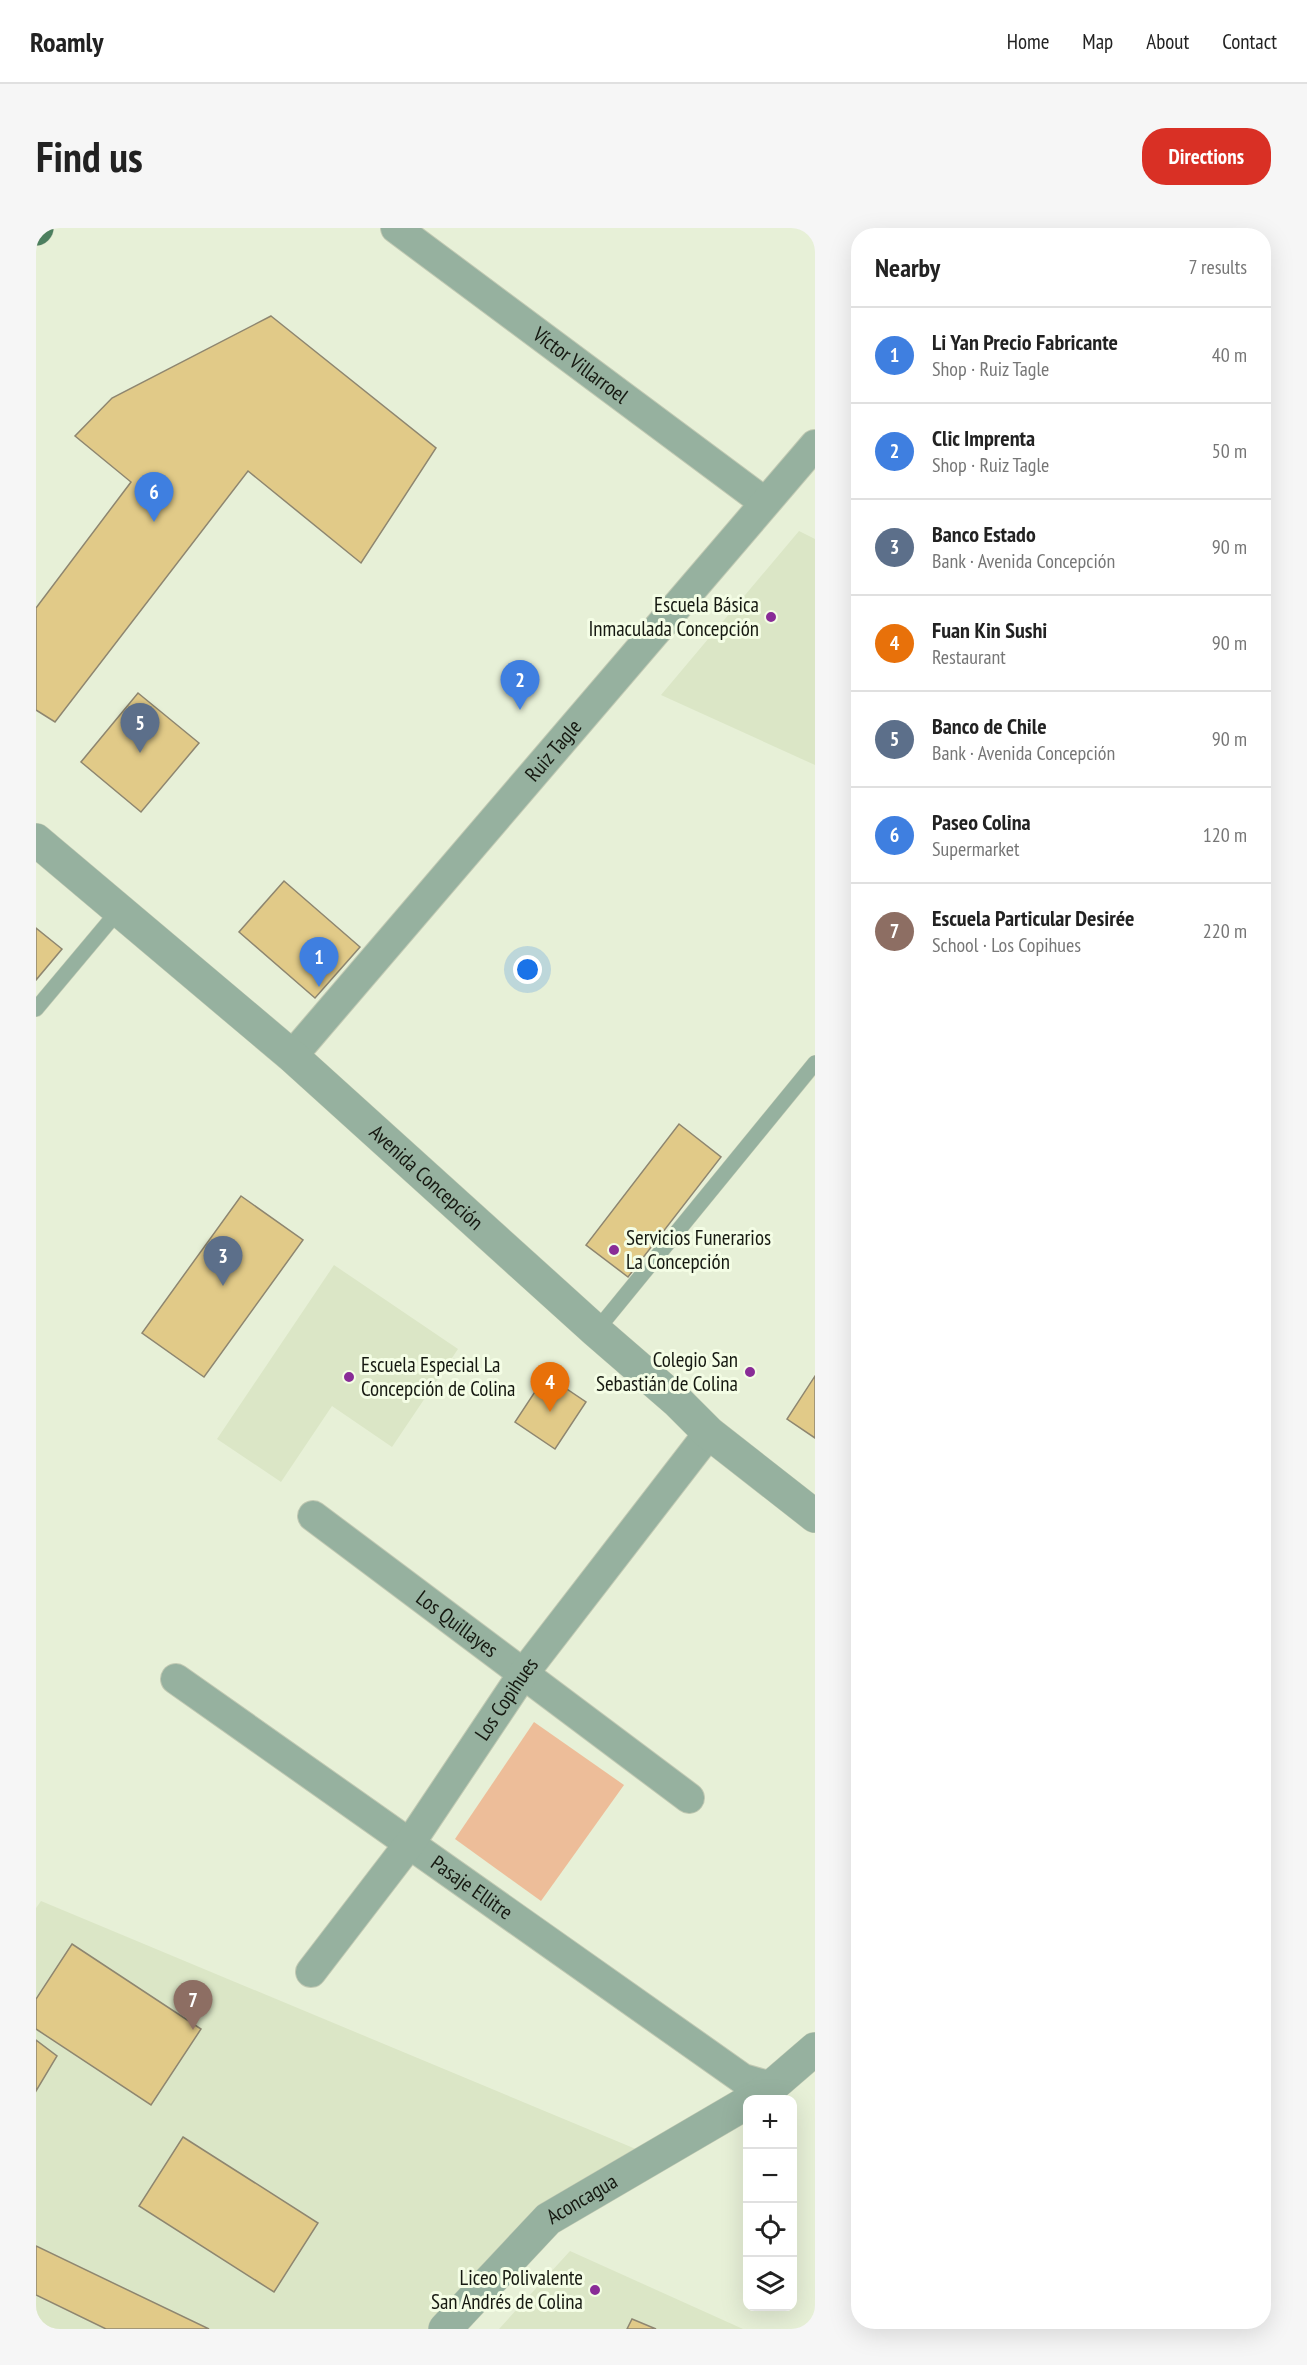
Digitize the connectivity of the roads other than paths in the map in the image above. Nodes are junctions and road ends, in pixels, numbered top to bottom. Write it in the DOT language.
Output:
graph roads {
  1 [pos="396,228"];
  2 [pos="815,445"];
  3 [pos="764,502"];
  4 [pos="36,840"];
  5 [pos="119,910"];
  6 [pos="36,1009"];
  7 [pos="292,1056"];
  8 [pos="815,1063"];
  9 [pos="596,1331"];
  10 [pos="709,1433"];
  11 [pos="313,1516"];
  12 [pos="815,1516"];
  13 [pos="523,1674"];
  14 [pos="176,1679"];
  15 [pos="689,1798"];
  16 [pos="410,1843"];
  17 [pos="311,1972"];
  18 [pos="815,2049"];
  19 [pos="756,2095"];
  20 [pos="758,2095"];
  21 [pos="743,2104"];
  22 [pos="445,2329"];
  1 -- 3 [label="street, Víctor Villarroel"];
  2 -- 3 [label="street, Ruiz Tagle"];
  3 -- 7 [label="street, Ruiz Tagle"];
  4 -- 5 [label="street, Avenida Concepción"];
  5 -- 6 [label="lane"];
  5 -- 7 [label="street, Avenida Concepción"];
  7 -- 9 [label="street, Avenida Concepción"];
  8 -- 9 [label="lane"];
  9 -- 10 [label="street, Avenida Concepción"];
  10 -- 12 [label="street, Avenida Concepción"];
  10 -- 13 [label="street, Los Copihues"];
  11 -- 13 [label="street, Los Quillayes"];
  13 -- 15 [label="street, Los Quillayes"];
  13 -- 16 [label="street, Los Copihues"];
  14 -- 16 [label="street, Pasaje Ellitre"];
  16 -- 17 [label="street, Los Copihues"];
  16 -- 19 [label="street, Pasaje Ellitre"];
  18 -- 20 [label="street, Aconcagua"];
  21 -- 22 [label="street, Aconcagua"];
}
